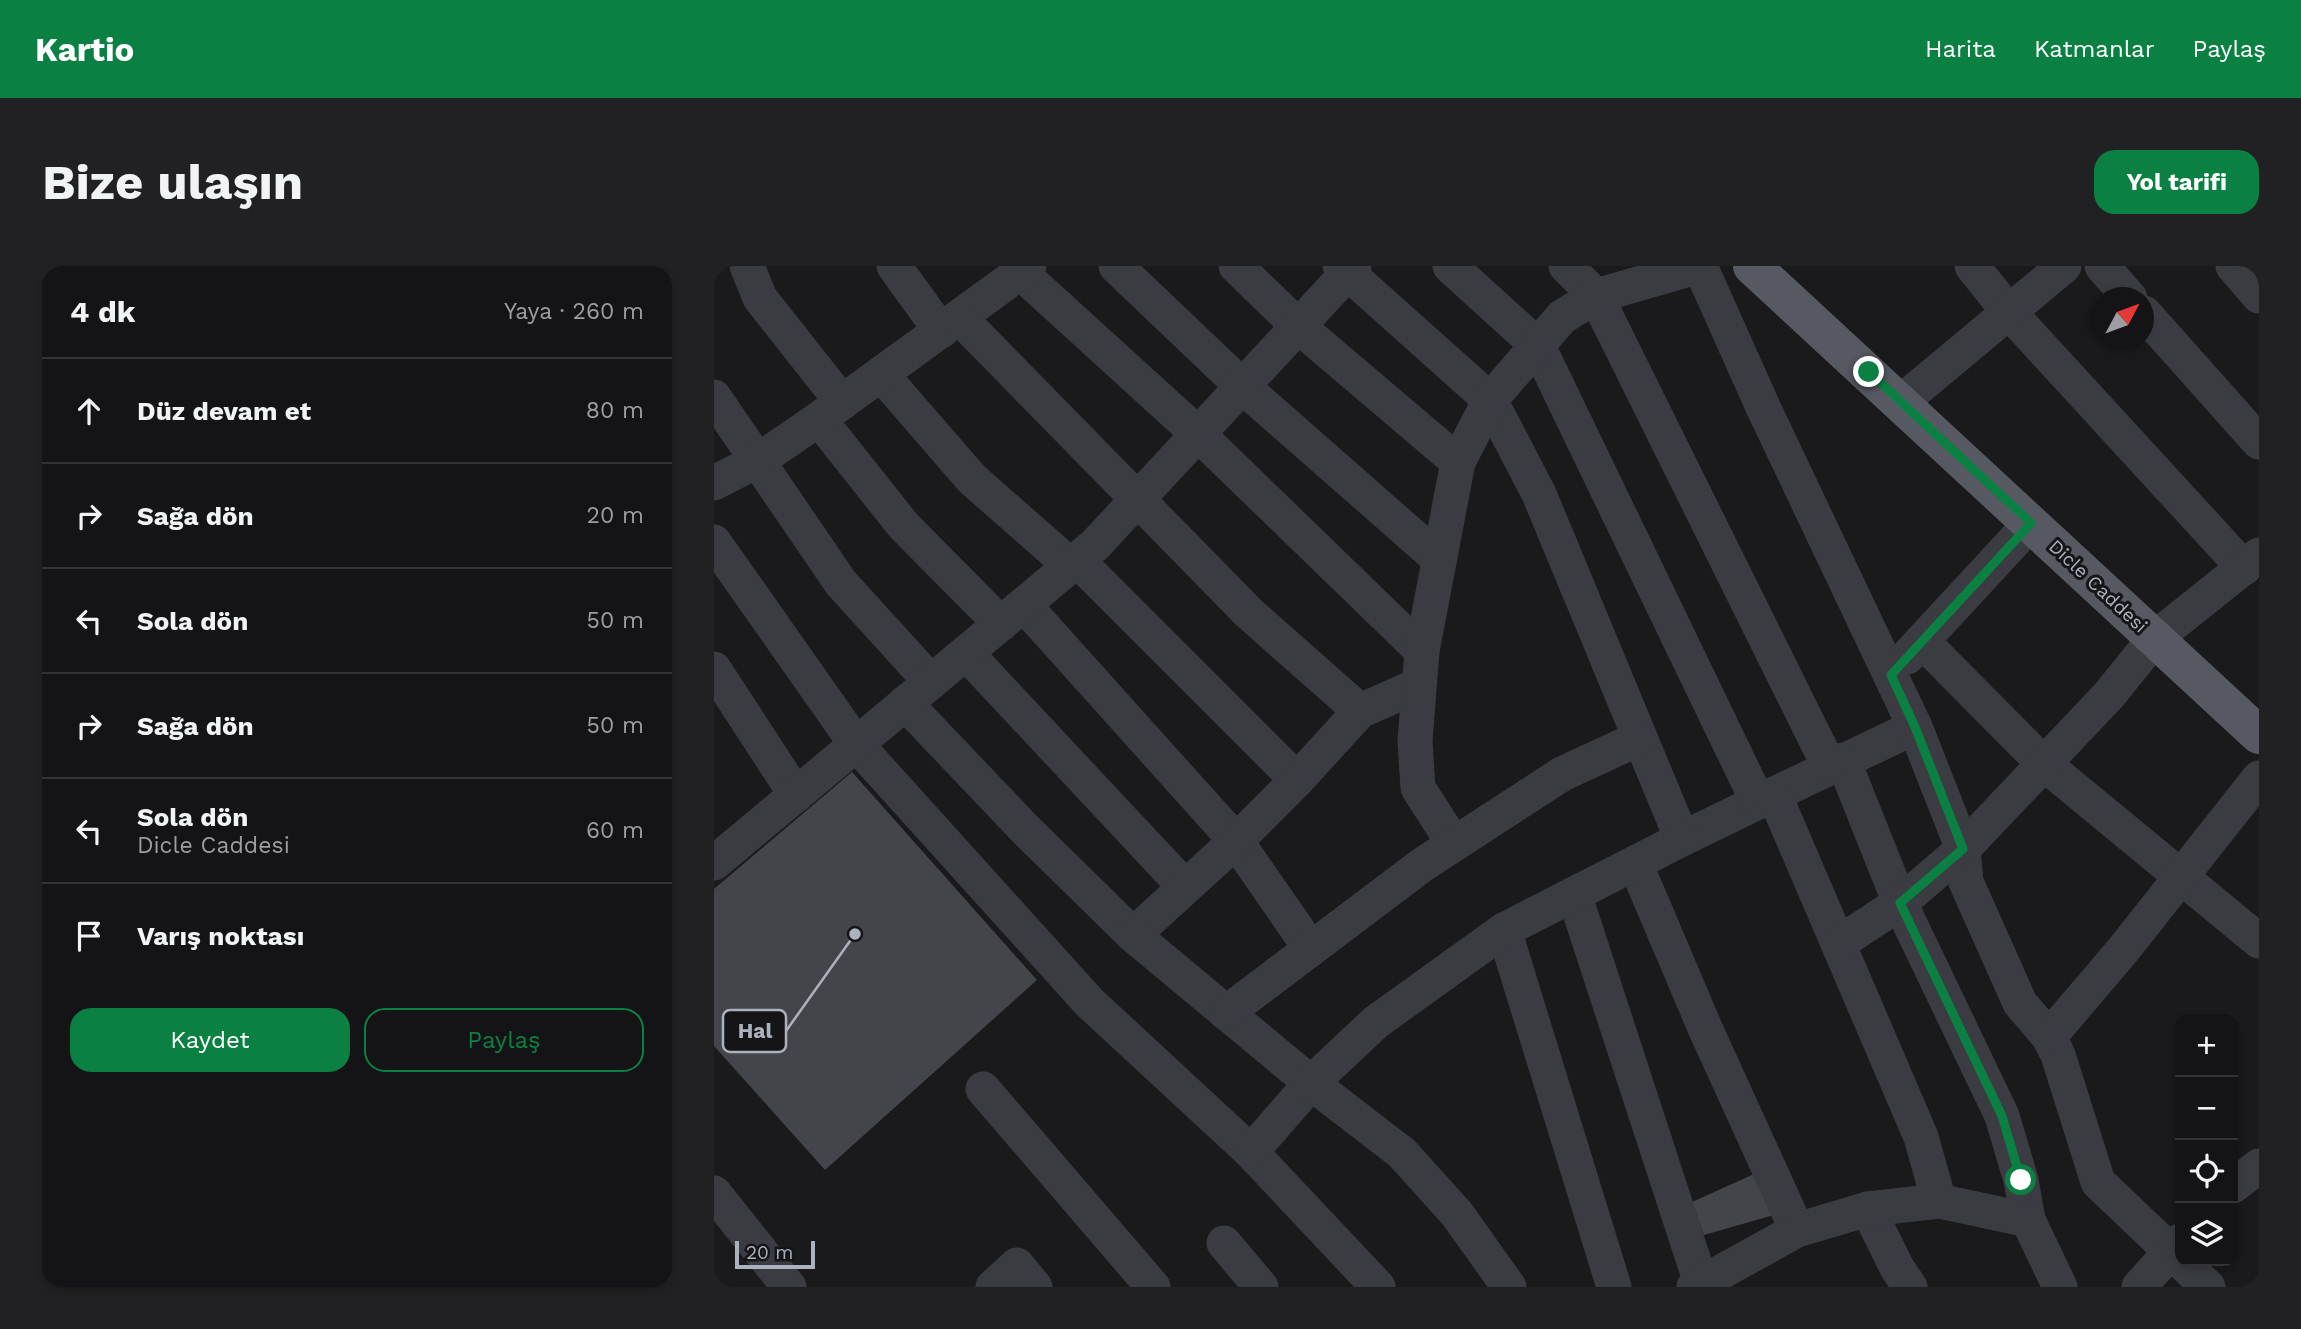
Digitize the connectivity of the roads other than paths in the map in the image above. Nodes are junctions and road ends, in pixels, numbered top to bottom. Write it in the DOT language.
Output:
graph roads {
  1 [pos="747,266"];
  2 [pos="894,266"];
  3 [pos="1116,266"];
  4 [pos="1236,266"];
  5 [pos="1450,266"];
  6 [pos="1566,266"];
  7 [pos="1752,266"];
  8 [pos="1972,266"];
  9 [pos="2064,266"];
  10 [pos="2102,266"];
  11 [pos="2233,266"];
  12 [pos="1022,268"];
  13 [pos="1347,268"];
  14 [pos="2120,287"];
  15 [pos="1597,296"];
  16 [pos="2259,296"];
  17 [pos="2008,311"];
  18 [pos="950,324"];
  19 [pos="2154,324"];
  20 [pos="1298,327"];
  21 [pos="1538,346"];
  22 [pos="881,374"];
  23 [pos="1242,386"];
  24 [pos="714,397"];
  25 [pos="1490,400"];
  26 [pos="1901,402"];
  27 [pos="830,411"];
  28 [pos="1198,434"];
  29 [pos="2259,442"];
  30 [pos="759,460"];
  31 [pos="1458,462"];
  32 [pos="714,483"];
  33 [pos="1137,500"];
  34 [pos="2031,523"];
  35 [pos="714,542"];
  36 [pos="1439,559"];
  37 [pos="2255,559"];
  38 [pos="1074,563"];
  39 [pos="1012,614"];
  40 [pos="2154,639"];
  41 [pos="1922,641"];
  42 [pos="966,653"];
  43 [pos="714,668"];
  44 [pos="1421,668"];
  45 [pos="1891,675"];
  46 [pos="918,693"];
  47 [pos="1360,711"];
  48 [pos="1915,727"];
  49 [pos="2259,736"];
  50 [pos="1640,737"];
  51 [pos="856,744"];
  52 [pos="1836,763"];
  53 [pos="2043,763"];
  54 [pos="2259,778"];
  55 [pos="1297,780"];
  56 [pos="796,794"];
  57 [pos="1766,798"];
  58 [pos="1682,839"];
  59 [pos="1236,841"];
  60 [pos="1454,844"];
  61 [pos="718,849"];
  62 [pos="1963,849"];
  63 [pos="1635,863"];
  64 [pos="2182,876"];
  65 [pos="1184,887"];
  66 [pos="1574,894"];
  67 [pos="1900,903"];
  68 [pos="1504,930"];
  69 [pos="1133,935"];
  70 [pos="2259,941"];
  71 [pos="1839,943"];
  72 [pos="1311,949"];
  73 [pos="1226,1013"];
  74 [pos="2049,1037"];
  75 [pos="1311,1083"];
  76 [pos="983,1089"];
  77 [pos="1251,1152"];
  78 [pos="2259,1166"];
  79 [pos="2238,1182"];
  80 [pos="714,1193"];
  81 [pos="1939,1201"];
  82 [pos="1868,1209"];
  83 [pos="2028,1220"];
  84 [pos="1797,1230"];
  85 [pos="1224,1243"];
  86 [pos="2175,1246"];
  87 [pos="2191,1266"];
  88 [pos="1710,1283"];
  89 [pos="780,1285"];
  90 [pos="993,1287"];
  91 [pos="1035,1287"];
  92 [pos="1153,1287"];
  93 [pos="1261,1287"];
  94 [pos="1378,1287"];
  95 [pos="1508,1287"];
  96 [pos="1614,1287"];
  97 [pos="1910,1287"];
  98 [pos="2060,1287"];
  99 [pos="2140,1287"];
  100 [pos="2208,1287"];
  1 -- 27 [label="street"];
  2 -- 18 [label="street"];
  3 -- 23 [label="street"];
  4 -- 20 [label="street"];
  5 -- 21 [label="street"];
  6 -- 15 [label="street"];
  7 -- 26 [label="main road, Dicle Caddesi"];
  8 -- 17 [label="street"];
  9 -- 17 [label="street"];
  10 -- 14 [label="street"];
  11 -- 16 [label="street"];
  12 -- 18 [label="street"];
  12 -- 28 [label="street"];
  13 -- 20 [label="street"];
  13 -- 25 [label="street"];
  15 -- 21 [label="street"];
  15 -- 45 [label="street"];
  15 -- 52 [label="street"];
  17 -- 26 [label="street"];
  17 -- 37 [label="street"];
  18 -- 22 [label="street"];
  18 -- 33 [label="street"];
  19 -- 29 [label="street"];
  20 -- 23 [label="street"];
  20 -- 31 [label="street"];
  21 -- 25 [label="street"];
  21 -- 57 [label="street"];
  22 -- 27 [label="street"];
  22 -- 38 [label="street"];
  23 -- 28 [label="street"];
  23 -- 36 [label="street"];
  24 -- 30 [label="street"];
  25 -- 31 [label="street"];
  25 -- 50 [label="street"];
  26 -- 34 [label="main road, Dicle Caddesi"];
  27 -- 30 [label="street"];
  27 -- 39 [label="street"];
  28 -- 33 [label="street"];
  28 -- 44 [label="street"];
  30 -- 32 [label="street"];
  30 -- 46 [label="street"];
  31 -- 36 [label="street"];
  33 -- 38 [label="street"];
  33 -- 47 [label="street"];
  34 -- 40 [label="main road, Dicle Caddesi"];
  34 -- 41 [label="street"];
  35 -- 51 [label="street"];
  36 -- 44 [label="street"];
  37 -- 40 [label="street"];
  38 -- 39 [label="street"];
  38 -- 55 [label="street"];
  39 -- 42 [label="street"];
  39 -- 59 [label="street"];
  40 -- 49 [label="main road, Dicle Caddesi"];
  40 -- 53 [label="street"];
  41 -- 45 [label="street"];
  41 -- 53 [label="street"];
  42 -- 46 [label="street"];
  42 -- 65 [label="street"];
  43 -- 56 [label="street"];
  44 -- 47 [label="street"];
  44 -- 60 [label="street"];
  45 -- 48 [label="street"];
  46 -- 51 [label="street"];
  46 -- 69 [label="street"];
  47 -- 55 [label="street"];
  48 -- 52 [label="street"];
  48 -- 62 [label="street"];
  50 -- 58 [label="street"];
  50 -- 60 [label="street"];
  51 -- 56 [label="street"];
  51 -- 77 [label="street"];
  52 -- 57 [label="street"];
  52 -- 67 [label="street"];
  53 -- 62 [label="street"];
  53 -- 64 [label="street"];
  54 -- 64 [label="street"];
  55 -- 59 [label="street"];
  56 -- 61 [label="street"];
  57 -- 58 [label="street"];
  57 -- 71 [label="street"];
  58 -- 63 [label="street"];
  59 -- 65 [label="street"];
  59 -- 72 [label="street"];
  60 -- 72 [label="street"];
  62 -- 67 [label="street"];
  62 -- 74 [label="street"];
  63 -- 66 [label="street"];
  63 -- 84 [label="street"];
  64 -- 70 [label="street"];
  64 -- 74 [label="street"];
  65 -- 69 [label="street"];
  66 -- 68 [label="street"];
  66 -- 88 [label="street"];
  67 -- 71 [label="street"];
  67 -- 83 [label="street"];
  68 -- 75 [label="street"];
  68 -- 96 [label="street"];
  69 -- 73 [label="street"];
  71 -- 81 [label="street"];
  72 -- 73 [label="street"];
  73 -- 75 [label="street"];
  74 -- 86 [label="street"];
  75 -- 77 [label="street"];
  75 -- 95 [label="street"];
  76 -- 92 [label="street"];
  77 -- 94 [label="street"];
  78 -- 79 [label="street"];
  80 -- 89 [label="street"];
  81 -- 82 [label="street"];
  81 -- 83 [label="street"];
  82 -- 84 [label="street"];
  82 -- 97 [label="street"];
  83 -- 98 [label="street"];
  84 -- 88 [label="street"];
  85 -- 93 [label="street"];
  86 -- 99 [label="street"];
  87 -- 100 [label="street"];
  90 -- 91 [label="street"];
}
